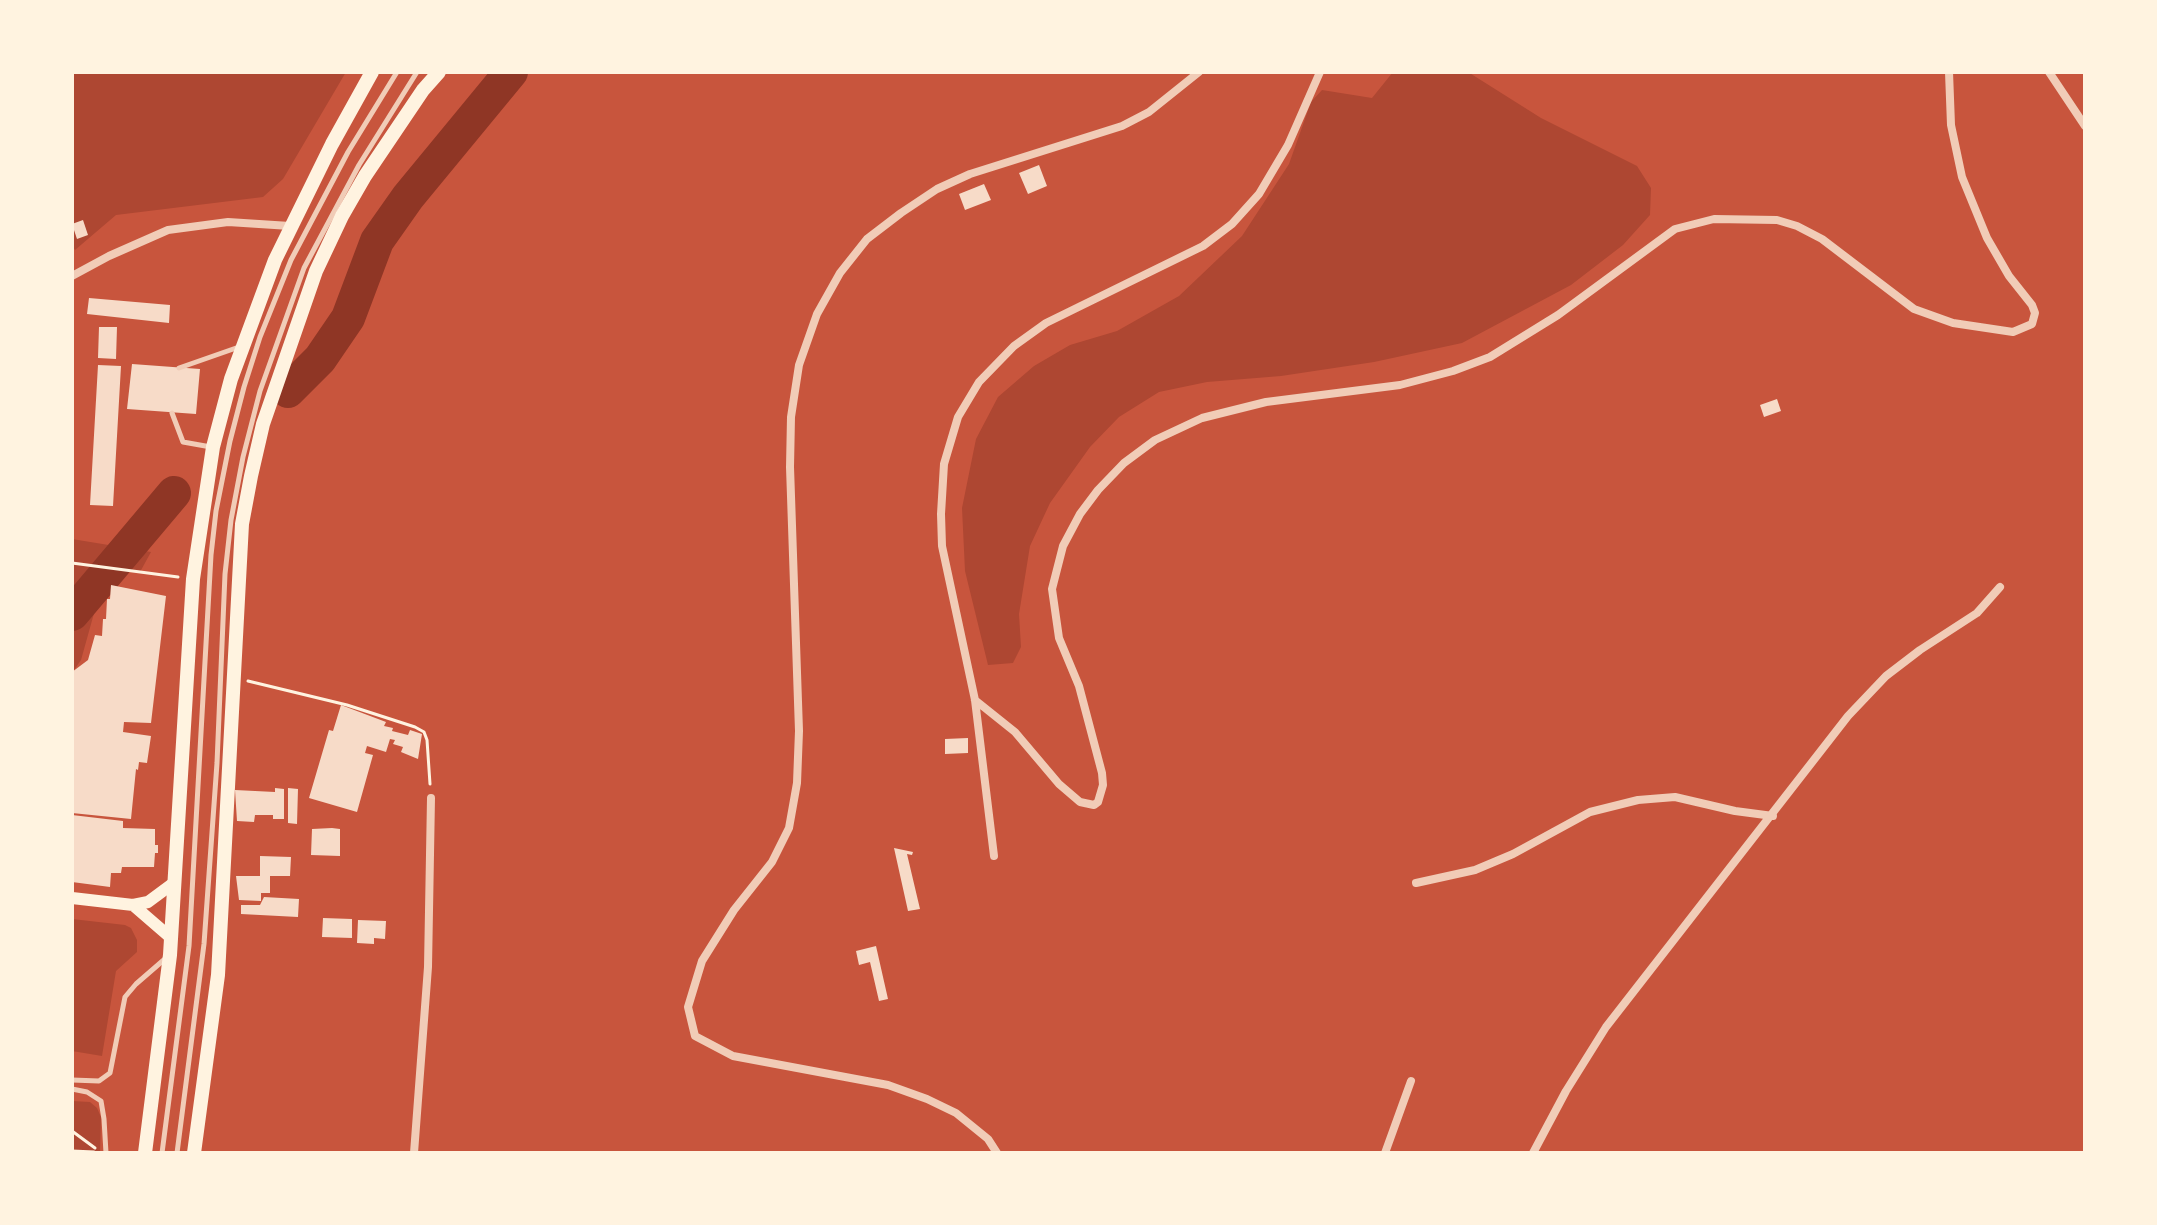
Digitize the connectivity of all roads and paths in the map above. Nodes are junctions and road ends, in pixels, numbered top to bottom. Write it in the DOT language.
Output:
graph roads {
  1 [pos="372,72"];
  2 [pos="397,72"];
  3 [pos="417,72"];
  4 [pos="439,72"];
  5 [pos="1199,72"];
  6 [pos="1320,72"];
  7 [pos="1949,72"];
  8 [pos="2049,72"];
  9 [pos="2085,126"];
  10 [pos="290,226"];
  11 [pos="72,276"];
  12 [pos="243,346"];
  13 [pos="179,368"];
  14 [pos="172,413"];
  15 [pos="213,447"];
  16 [pos="72,563"];
  17 [pos="193,579"];
  18 [pos="2000,587"];
  19 [pos="233,677"];
  20 [pos="975,700"];
  21 [pos="431,798"];
  22 [pos="1773,816"];
  23 [pos="994,856"];
  24 [pos="175,882"];
  25 [pos="1416,883"];
  26 [pos="72,898"];
  27 [pos="133,905"];
  28 [pos="170,937"];
  29 [pos="170,955"];
  30 [pos="72,1080"];
  31 [pos="1411,1081"];
  32 [pos="72,1089"];
  33 [pos="72,1131"];
  34 [pos="72,1151"];
  35 [pos="106,1153"];
  36 [pos="145,1153"];
  37 [pos="162,1153"];
  38 [pos="177,1153"];
  39 [pos="194,1153"];
  40 [pos="414,1153"];
  41 [pos="997,1153"];
  42 [pos="1385,1153"];
  43 [pos="1533,1153"];
  1 -- 10 [label="main road"];
  2 -- 37 [label="lane"];
  3 -- 38 [label="lane"];
  4 -- 19 [label="main road"];
  5 -- 41 [label="street"];
  6 -- 20 [label="street"];
  7 -- 20 [label="street"];
  8 -- 9 [label="street"];
  10 -- 11 [label="street"];
  10 -- 12 [label="main road"];
  12 -- 13 [label="lane"];
  12 -- 15 [label="main road"];
  14 -- 15 [label="lane"];
  15 -- 17 [label="main road"];
  16 -- 17 [label="path"];
  17 -- 24 [label="main road"];
  18 -- 22 [label="street"];
  19 -- 21 [label="path"];
  19 -- 39 [label="main road"];
  20 -- 23 [label="street"];
  21 -- 40 [label="street"];
  22 -- 25 [label="street"];
  22 -- 43 [label="street"];
  24 -- 27 [label="main road"];
  24 -- 28 [label="main road"];
  26 -- 27 [label="main road"];
  27 -- 28 [label="main road"];
  28 -- 29 [label="main road"];
  29 -- 30 [label="lane"];
  29 -- 36 [label="main road"];
  31 -- 42 [label="street"];
  32 -- 35 [label="lane"];
  33 -- 35 [label="path"];
  34 -- 35 [label="path"];
}
